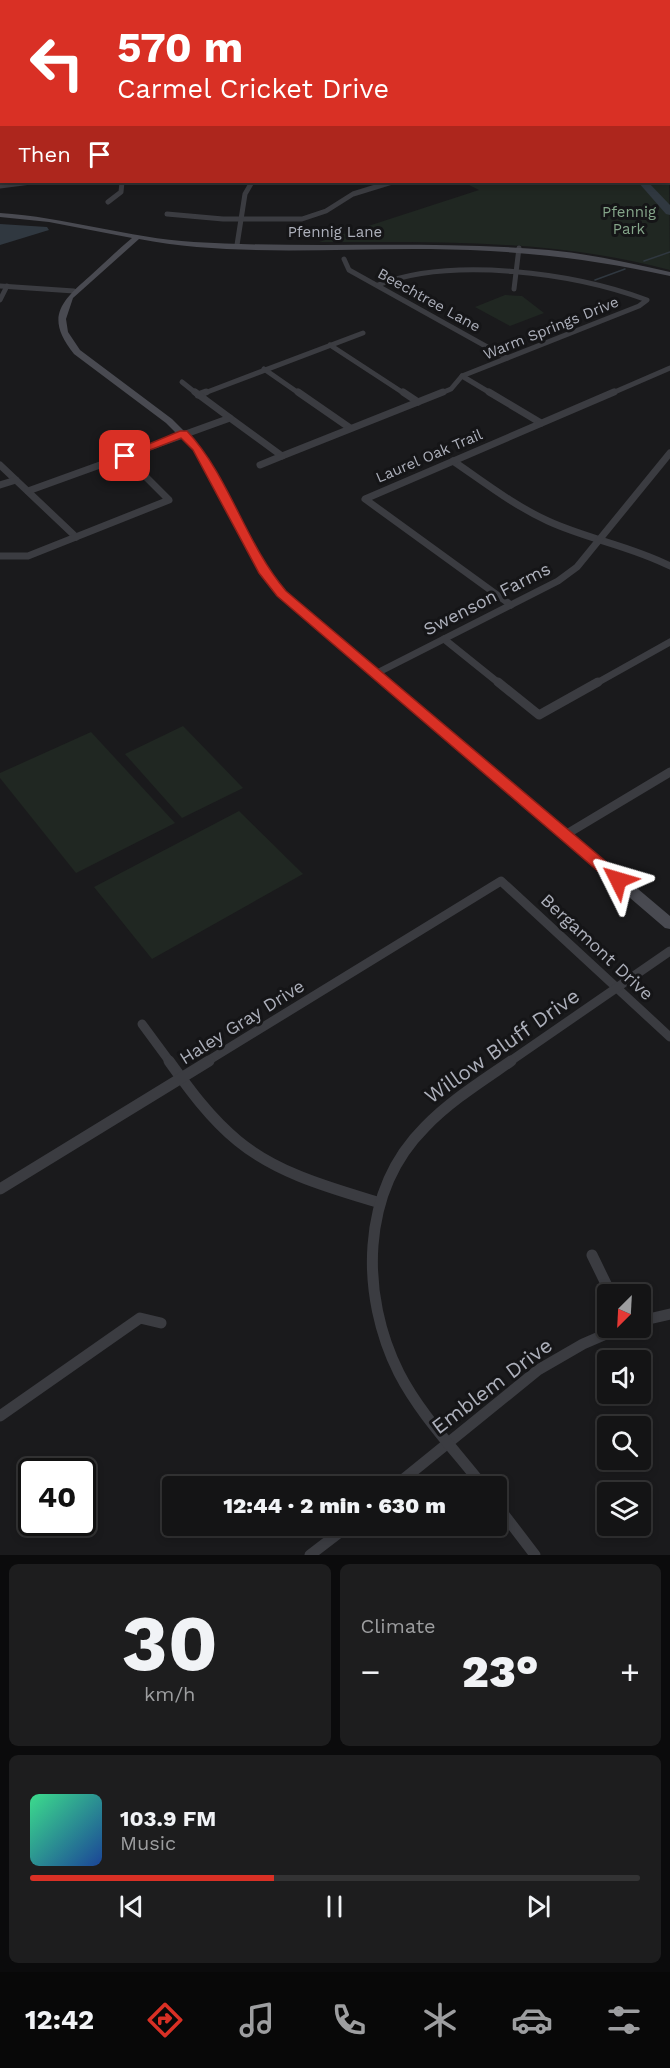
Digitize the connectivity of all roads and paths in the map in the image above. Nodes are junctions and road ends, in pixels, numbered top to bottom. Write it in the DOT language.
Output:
graph roads {
  1 [pos="23,183"];
  2 [pos="122,183"];
  3 [pos="251,183"];
  4 [pos="389,183"];
  5 [pos="0,186"];
  6 [pos="108,202"];
  7 [pos="167,214"];
  8 [pos="0,215"];
  9 [pos="241,220"];
  10 [pos="136,238"];
  11 [pos="237,245"];
  12 [pos="519,248"];
  13 [pos="344,259"];
  14 [pos="515,274"];
  15 [pos="670,274"];
  16 [pos="378,285"];
  17 [pos="0,286"];
  18 [pos="7,286"];
  19 [pos="514,290"];
  20 [pos="74,291"];
  21 [pos="0,300"];
  22 [pos="363,333"];
  23 [pos="330,345"];
  24 [pos="507,358"];
  25 [pos="670,368"];
  26 [pos="264,369"];
  27 [pos="462,376"];
  28 [pos="182,382"];
  29 [pos="198,394"];
  30 [pos="418,402"];
  31 [pos="230,418"];
  32 [pos="541,423"];
  33 [pos="350,428"];
  34 [pos="183,434"];
  35 [pos="670,453"];
  36 [pos="125,456"];
  37 [pos="282,456"];
  38 [pos="453,461"];
  39 [pos="0,465"];
  40 [pos="260,465"];
  41 [pos="16,480"];
  42 [pos="0,485"];
  43 [pos="28,491"];
  44 [pos="76,537"];
  45 [pos="600,540"];
  46 [pos="0,556"];
  47 [pos="670,566"];
  48 [pos="511,605"];
  49 [pos="444,639"];
  50 [pos="670,642"];
  51 [pos="375,674"];
  52 [pos="670,772"];
  53 [pos="566,835"];
  54 [pos="501,881"];
  55 [pos="670,924"];
  56 [pos="670,951"];
  57 [pos="617,989"];
  58 [pos="142,1024"];
  59 [pos="670,1037"];
  60 [pos="183,1078"];
  61 [pos="0,1189"];
  62 [pos="380,1203"];
  63 [pos="592,1255"];
  64 [pos="606,1284"];
  65 [pos="670,1314"];
  66 [pos="651,1318"];
  67 [pos="161,1323"];
  68 [pos="597,1338"];
  69 [pos="0,1416"];
  70 [pos="448,1443"];
  71 [pos="407,1476"];
  72 [pos="475,1476"];
  73 [pos="507,1518"];
  74 [pos="335,1536"];
  75 [pos="310,1555"];
  76 [pos="535,1555"];
  1 -- 5 [label="street"];
  2 -- 6 [label="street"];
  3 -- 9 [label="street"];
  4 -- 9 [label="street"];
  7 -- 9 [label="street"];
  8 -- 10 [label="street, Pfennig Lane"];
  9 -- 11 [label="street"];
  10 -- 11 [label="street, Pfennig Lane"];
  10 -- 20 [label="street"];
  11 -- 12 [label="street, Pfennig Lane"];
  12 -- 14 [label="street"];
  12 -- 15 [label="street, Pfennig Lane"];
  13 -- 16 [label="street, Beechtree Lane"];
  14 -- 16 [label="street"];
  14 -- 19 [label="street"];
  14 -- 24 [label="street, Warm Springs Drive"];
  16 -- 24 [label="street, Beechtree Lane"];
  17 -- 18 [label="street"];
  18 -- 20 [label="street"];
  18 -- 21 [label="street"];
  20 -- 34 [label="street"];
  22 -- 23 [label="street"];
  23 -- 26 [label="street"];
  23 -- 30 [label="street"];
  24 -- 27 [label="street, Warm Springs Drive"];
  25 -- 32 [label="street, Laurel Oak Trail"];
  26 -- 29 [label="street"];
  26 -- 33 [label="street"];
  27 -- 30 [label="street, Warm Springs Drive"];
  27 -- 32 [label="street"];
  28 -- 29 [label="street"];
  29 -- 31 [label="street"];
  30 -- 33 [label="street, Warm Springs Drive"];
  31 -- 34 [label="street"];
  31 -- 37 [label="street"];
  32 -- 38 [label="street, Laurel Oak Trail"];
  33 -- 37 [label="street, Warm Springs Drive"];
  34 -- 36 [label="street"];
  34 -- 51 [label="street"];
  35 -- 45 [label="street, Swenson Farms"];
  36 -- 43 [label="street"];
  36 -- 44 [label="street"];
  37 -- 40 [label="street, Warm Springs Drive"];
  38 -- 45 [label="street"];
  38 -- 48 [label="street, Laurel Oak Trail"];
  39 -- 41 [label="street"];
  41 -- 42 [label="street"];
  41 -- 43 [label="street"];
  43 -- 44 [label="street"];
  44 -- 46 [label="street"];
  45 -- 47 [label="street"];
  45 -- 48 [label="street, Swenson Farms"];
  48 -- 49 [label="street, Swenson Farms"];
  49 -- 50 [label="street"];
  49 -- 51 [label="street, Swenson Farms"];
  51 -- 53 [label="street"];
  52 -- 53 [label="street"];
  53 -- 55 [label="street"];
  54 -- 57 [label="street, Bergamont Drive"];
  54 -- 60 [label="street, Haley Gray Drive"];
  56 -- 57 [label="street, Willow Bluff Drive"];
  57 -- 59 [label="street, Bergamont Drive"];
  57 -- 62 [label="street, Willow Bluff Drive"];
  58 -- 60 [label="street"];
  60 -- 61 [label="street, Haley Gray Drive"];
  60 -- 62 [label="street"];
  62 -- 70 [label="street, Willow Bluff Drive"];
  63 -- 64 [label="street"];
  65 -- 66 [label="street"];
  67 -- 69 [label="street"];
  68 -- 70 [label="street, Emblem Drive"];
  70 -- 71 [label="street, Emblem Drive"];
  70 -- 72 [label="street, Willow Bluff Drive"];
  73 -- 76 [label="street"];
  74 -- 75 [label="street"];
}
